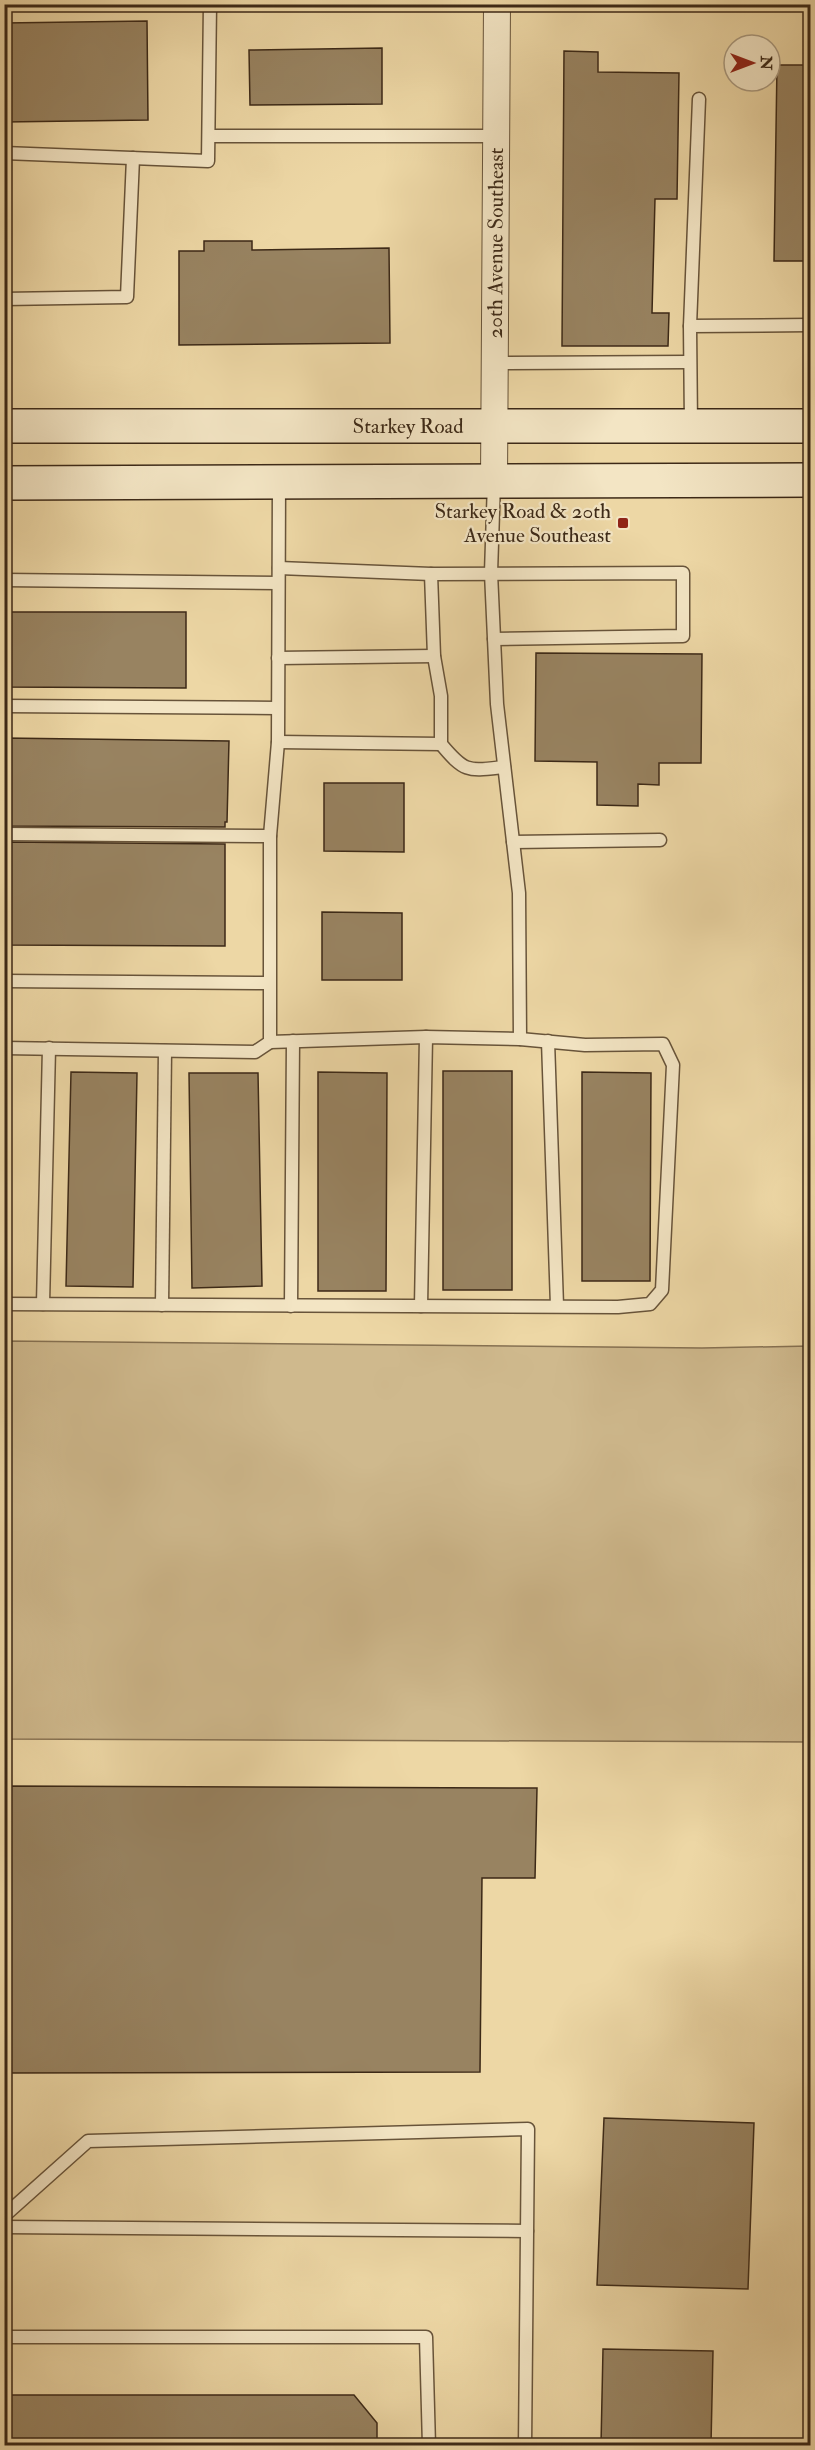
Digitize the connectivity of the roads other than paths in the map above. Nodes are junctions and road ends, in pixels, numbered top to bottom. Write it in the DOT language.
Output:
graph roads {
  1 [pos="210,4"];
  2 [pos="497,4"];
  3 [pos="699,99"];
  4 [pos="209,136"];
  5 [pos="495,136"];
  6 [pos="4,153"];
  7 [pos="133,158"];
  8 [pos="4,299"];
  9 [pos="810,325"];
  10 [pos="690,326"];
  11 [pos="689,362"];
  12 [pos="496,363"];
  13 [pos="494,425"];
  14 [pos="4,426"];
  15 [pos="810,426"];
  16 [pos="691,427"];
  17 [pos="810,480"];
  18 [pos="494,481"];
  19 [pos="279,482"];
  20 [pos="4,483"];
  21 [pos="279,568"];
  22 [pos="491,573"];
  23 [pos="431,574"];
  24 [pos="4,580"];
  25 [pos="279,583"];
  26 [pos="494,639"];
  27 [pos="434,656"];
  28 [pos="278,658"];
  29 [pos="4,706"];
  30 [pos="277,708"];
  31 [pos="278,742"];
  32 [pos="441,744"];
  33 [pos="504,767"];
  34 [pos="4,834"];
  35 [pos="270,836"];
  36 [pos="660,840"];
  37 [pos="513,842"];
  38 [pos="4,981"];
  39 [pos="268,983"];
  40 [pos="426,1037"];
  41 [pos="520,1039"];
  42 [pos="292,1041"];
  43 [pos="548,1041"];
  44 [pos="270,1042"];
  45 [pos="4,1048"];
  46 [pos="49,1048"];
  47 [pos="165,1050"];
  48 [pos="4,1304"];
  49 [pos="43,1304"];
  50 [pos="162,1305"];
  51 [pos="291,1306"];
  52 [pos="421,1306"];
  53 [pos="557,1306"];
  54 [pos="4,2216"];
  55 [pos="4,2227"];
  56 [pos="527,2231"];
  57 [pos="4,2337"];
  58 [pos="429,2445"];
  59 [pos="525,2445"];
  1 -- 4 [label="lane"];
  2 -- 5 [label="street, 20th Avenue Southeast"];
  3 -- 10 [label="lane"];
  4 -- 5 [label="lane"];
  4 -- 7 [label="lane"];
  5 -- 12 [label="street, 20th Avenue Southeast"];
  6 -- 7 [label="lane"];
  7 -- 8 [label="lane"];
  9 -- 10 [label="lane"];
  10 -- 11 [label="lane"];
  11 -- 12 [label="lane"];
  11 -- 16 [label="lane"];
  12 -- 13 [label="street, 20th Avenue Southeast"];
  13 -- 14 [label="main road, Starkey Road"];
  13 -- 16 [label="main road, Starkey Road"];
  13 -- 18 [label="street, 20th Avenue Southeast"];
  15 -- 16 [label="main road, Starkey Road"];
  17 -- 18 [label="main road"];
  18 -- 19 [label="main road"];
  18 -- 22 [label="lane"];
  19 -- 20 [label="main road"];
  19 -- 21 [label="lane"];
  21 -- 23 [label="lane"];
  21 -- 25 [label="lane"];
  22 -- 23 [label="lane"];
  22 -- 26 [label="lane"];
  22 -- 26 [label="lane"];
  23 -- 27 [label="lane"];
  24 -- 25 [label="lane"];
  25 -- 28 [label="lane"];
  26 -- 33 [label="lane"];
  27 -- 28 [label="lane"];
  27 -- 32 [label="lane"];
  28 -- 30 [label="lane"];
  29 -- 30 [label="lane"];
  30 -- 31 [label="lane"];
  31 -- 32 [label="lane"];
  31 -- 35 [label="lane"];
  32 -- 33 [label="lane"];
  33 -- 37 [label="lane"];
  34 -- 35 [label="lane"];
  35 -- 39 [label="lane"];
  36 -- 37 [label="lane"];
  37 -- 41 [label="lane"];
  38 -- 39 [label="lane"];
  39 -- 44 [label="lane"];
  40 -- 41 [label="lane"];
  40 -- 42 [label="lane"];
  40 -- 52 [label="lane"];
  41 -- 43 [label="lane"];
  42 -- 44 [label="lane"];
  42 -- 51 [label="lane"];
  43 -- 53 [label="lane"];
  43 -- 53 [label="lane"];
  44 -- 47 [label="lane"];
  45 -- 46 [label="lane"];
  46 -- 47 [label="lane"];
  46 -- 49 [label="lane"];
  47 -- 50 [label="lane"];
  48 -- 49 [label="lane"];
  49 -- 50 [label="lane"];
  50 -- 51 [label="lane"];
  51 -- 52 [label="lane"];
  52 -- 53 [label="lane"];
  54 -- 56 [label="lane"];
  55 -- 56 [label="lane"];
  56 -- 59 [label="lane"];
  57 -- 58 [label="lane"];
}
